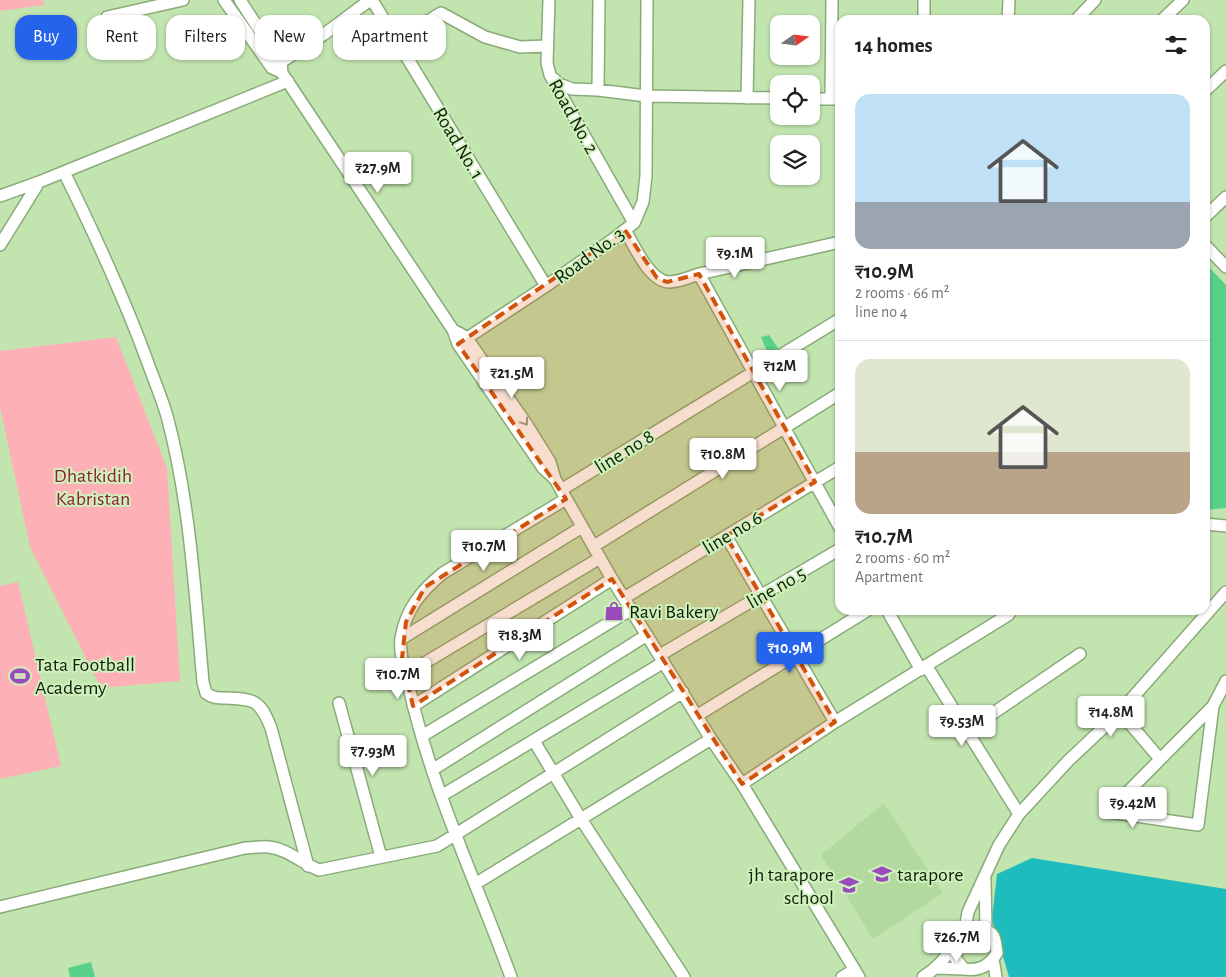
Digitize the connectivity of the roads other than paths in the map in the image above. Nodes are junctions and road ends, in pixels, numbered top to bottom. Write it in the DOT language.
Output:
graph roads {
  1 [pos="183,0"];
  2 [pos="224,0"];
  3 [pos="240,0"];
  4 [pos="371,0"];
  5 [pos="549,0"];
  6 [pos="599,0"];
  7 [pos="647,0"];
  8 [pos="749,0"];
  9 [pos="832,0"];
  10 [pos="924,0"];
  11 [pos="1009,0"];
  12 [pos="1095,0"];
  13 [pos="1183,0"];
  14 [pos="115,15"];
  15 [pos="380,15"];
  16 [pos="924,15"];
  17 [pos="1008,15"];
  18 [pos="1081,15"];
  19 [pos="1167,15"];
  20 [pos="446,16"];
  21 [pos="548,46"];
  22 [pos="408,60"];
  23 [pos="281,71"];
  24 [pos="1226,72"];
  25 [pos="835,74"];
  26 [pos="550,75"];
  27 [pos="1210,86"];
  28 [pos="598,90"];
  29 [pos="646,96"];
  30 [pos="747,98"];
  31 [pos="770,98"];
  32 [pos="820,99"];
  33 [pos="835,99"];
  34 [pos="64,172"];
  35 [pos="39,182"];
  36 [pos="0,196"];
  37 [pos="1226,196"];
  38 [pos="1210,212"];
  39 [pos="629,226"];
  40 [pos="835,243"];
  41 [pos="0,245"];
  42 [pos="1210,250"];
  43 [pos="1226,267"];
  44 [pos="699,274"];
  45 [pos="546,286"];
  46 [pos="835,323"];
  47 [pos="462,341"];
  48 [pos="752,372"];
  49 [pos="835,396"];
  50 [pos="784,426"];
  51 [pos="835,470"];
  52 [pos="815,482"];
  53 [pos="564,494"];
  54 [pos="835,519"];
  55 [pos="1210,524"];
  56 [pos="1226,526"];
  57 [pos="582,527"];
  58 [pos="726,536"];
  59 [pos="594,546"];
  60 [pos="835,552"];
  61 [pos="600,558"];
  62 [pos="612,579"];
  63 [pos="1226,592"];
  64 [pos="760,596"];
  65 [pos="624,598"];
  66 [pos="632,609"];
  67 [pos="1210,610"];
  68 [pos="860,615"];
  69 [pos="890,615"];
  70 [pos="1008,615"];
  71 [pos="1206,615"];
  72 [pos="647,636"];
  73 [pos="401,639"];
  74 [pos="1080,654"];
  75 [pos="795,655"];
  76 [pos="662,659"];
  77 [pos="924,668"];
  78 [pos="406,674"];
  79 [pos="1226,681"];
  80 [pos="683,692"];
  81 [pos="340,703"];
  82 [pos="413,706"];
  83 [pos="1213,706"];
  84 [pos="1120,712"];
  85 [pos="698,715"];
  86 [pos="836,722"];
  87 [pos="967,730"];
  88 [pos="422,736"];
  89 [pos="711,739"];
  90 [pos="534,741"];
  91 [pos="1160,759"];
  92 [pos="432,770"];
  93 [pos="554,773"];
  94 [pos="742,784"];
  95 [pos="441,796"];
  96 [pos="1018,814"];
  97 [pos="581,819"];
  98 [pos="456,834"];
  99 [pos="381,857"];
  100 [pos="308,866"];
  101 [pos="985,878"];
  102 [pos="476,884"];
  103 [pos="0,908"];
  104 [pos="965,930"];
  105 [pos="986,930"];
  106 [pos="955,943"];
  107 [pos="993,959"];
  108 [pos="938,968"];
  109 [pos="971,972"];
  110 [pos="856,973"];
  111 [pos="511,977"];
  112 [pos="684,977"];
  113 [pos="842,977"];
  114 [pos="923,977"];
  115 [pos="996,977"];
  1 -- 14 [label="street"];
  2 -- 23 [label="street"];
  3 -- 23 [label="street"];
  4 -- 15 [label="street, Road No. 1"];
  4 -- 23 [label="street"];
  5 -- 21 [label="street, Road No. 2"];
  6 -- 28 [label="street"];
  7 -- 29 [label="street, Road No. 3"];
  8 -- 30 [label="street"];
  9 -- 25 [label="street"];
  10 -- 16 [label="street"];
  11 -- 17 [label="street"];
  12 -- 18 [label="street"];
  13 -- 19 [label="street"];
  20 -- 21 [label="street"];
  21 -- 26 [label="street, Road No. 2"];
  22 -- 45 [label="street, Road No. 1"];
  23 -- 34 [label="street"];
  23 -- 47 [label="street"];
  24 -- 27 [label="street"];
  26 -- 28 [label="street"];
  26 -- 39 [label="street, Road No. 2"];
  28 -- 29 [label="street"];
  29 -- 30 [label="street"];
  29 -- 39 [label="street, Road No. 3"];
  30 -- 31 [label="street"];
  32 -- 33 [label="street"];
  34 -- 35 [label="street"];
  34 -- 100 [label="street"];
  35 -- 36 [label="street"];
  35 -- 41 [label="street"];
  37 -- 38 [label="street"];
  39 -- 44 [label="street, Road No. 2"];
  39 -- 45 [label="street, Road No. 3"];
  40 -- 44 [label="street, Road No. 2"];
  42 -- 43 [label="street"];
  44 -- 48 [label="street"];
  45 -- 47 [label="street, Road No. 3"];
  46 -- 48 [label="street, line no 8"];
  47 -- 53 [label="street"];
  48 -- 50 [label="street"];
  48 -- 53 [label="street, line no 8"];
  49 -- 50 [label="street"];
  50 -- 52 [label="street"];
  50 -- 59 [label="street"];
  51 -- 52 [label="street, line no 6"];
  52 -- 54 [label="street"];
  52 -- 58 [label="street, line no 6"];
  53 -- 57 [label="street"];
  53 -- 73 [label="street, line no 8"];
  55 -- 56 [label="street"];
  57 -- 59 [label="street"];
  57 -- 73 [label="street"];
  58 -- 64 [label="street"];
  58 -- 65 [label="street, line no 6"];
  59 -- 61 [label="street"];
  60 -- 64 [label="street, line no 5"];
  61 -- 62 [label="street"];
  61 -- 78 [label="street"];
  62 -- 65 [label="street"];
  62 -- 82 [label="street"];
  63 -- 67 [label="street"];
  64 -- 75 [label="street"];
  64 -- 76 [label="street, line no 5"];
  65 -- 66 [label="street"];
  66 -- 72 [label="street"];
  66 -- 88 [label="street"];
  68 -- 75 [label="street"];
  69 -- 77 [label="street"];
  70 -- 77 [label="street"];
  71 -- 84 [label="street"];
  72 -- 76 [label="street"];
  72 -- 92 [label="street"];
  73 -- 78 [label="street"];
  74 -- 87 [label="street"];
  75 -- 85 [label="street"];
  75 -- 86 [label="street"];
  76 -- 80 [label="street"];
  76 -- 90 [label="street, line no 5"];
  77 -- 86 [label="street"];
  77 -- 87 [label="street"];
  78 -- 82 [label="street"];
  79 -- 83 [label="street"];
  80 -- 85 [label="street"];
  80 -- 93 [label="street"];
  81 -- 99 [label="street"];
  82 -- 88 [label="street"];
  83 -- 91 [label="street"];
  83 -- 91 [label="street"];
  84 -- 91 [label="street"];
  84 -- 96 [label="street"];
  85 -- 89 [label="street"];
  86 -- 94 [label="street"];
  87 -- 96 [label="street"];
  88 -- 92 [label="street"];
  89 -- 94 [label="street"];
  89 -- 97 [label="street"];
  90 -- 93 [label="street"];
  90 -- 95 [label="street, line no 5"];
  92 -- 95 [label="street"];
  93 -- 97 [label="street"];
  93 -- 98 [label="street"];
  94 -- 110 [label="street"];
  95 -- 98 [label="street"];
  96 -- 101 [label="street"];
  97 -- 102 [label="street"];
  97 -- 112 [label="street"];
  98 -- 99 [label="street"];
  98 -- 102 [label="street"];
  99 -- 100 [label="street"];
  100 -- 103 [label="street"];
  101 -- 104 [label="street"];
  101 -- 105 [label="street"];
  102 -- 111 [label="street"];
  104 -- 105 [label="street"];
  104 -- 106 [label="street"];
  105 -- 107 [label="street"];
  106 -- 108 [label="street"];
  106 -- 109 [label="street"];
  107 -- 109 [label="street"];
  107 -- 115 [label="street"];
  108 -- 109 [label="street"];
  108 -- 114 [label="street"];
  110 -- 113 [label="street"];
}
